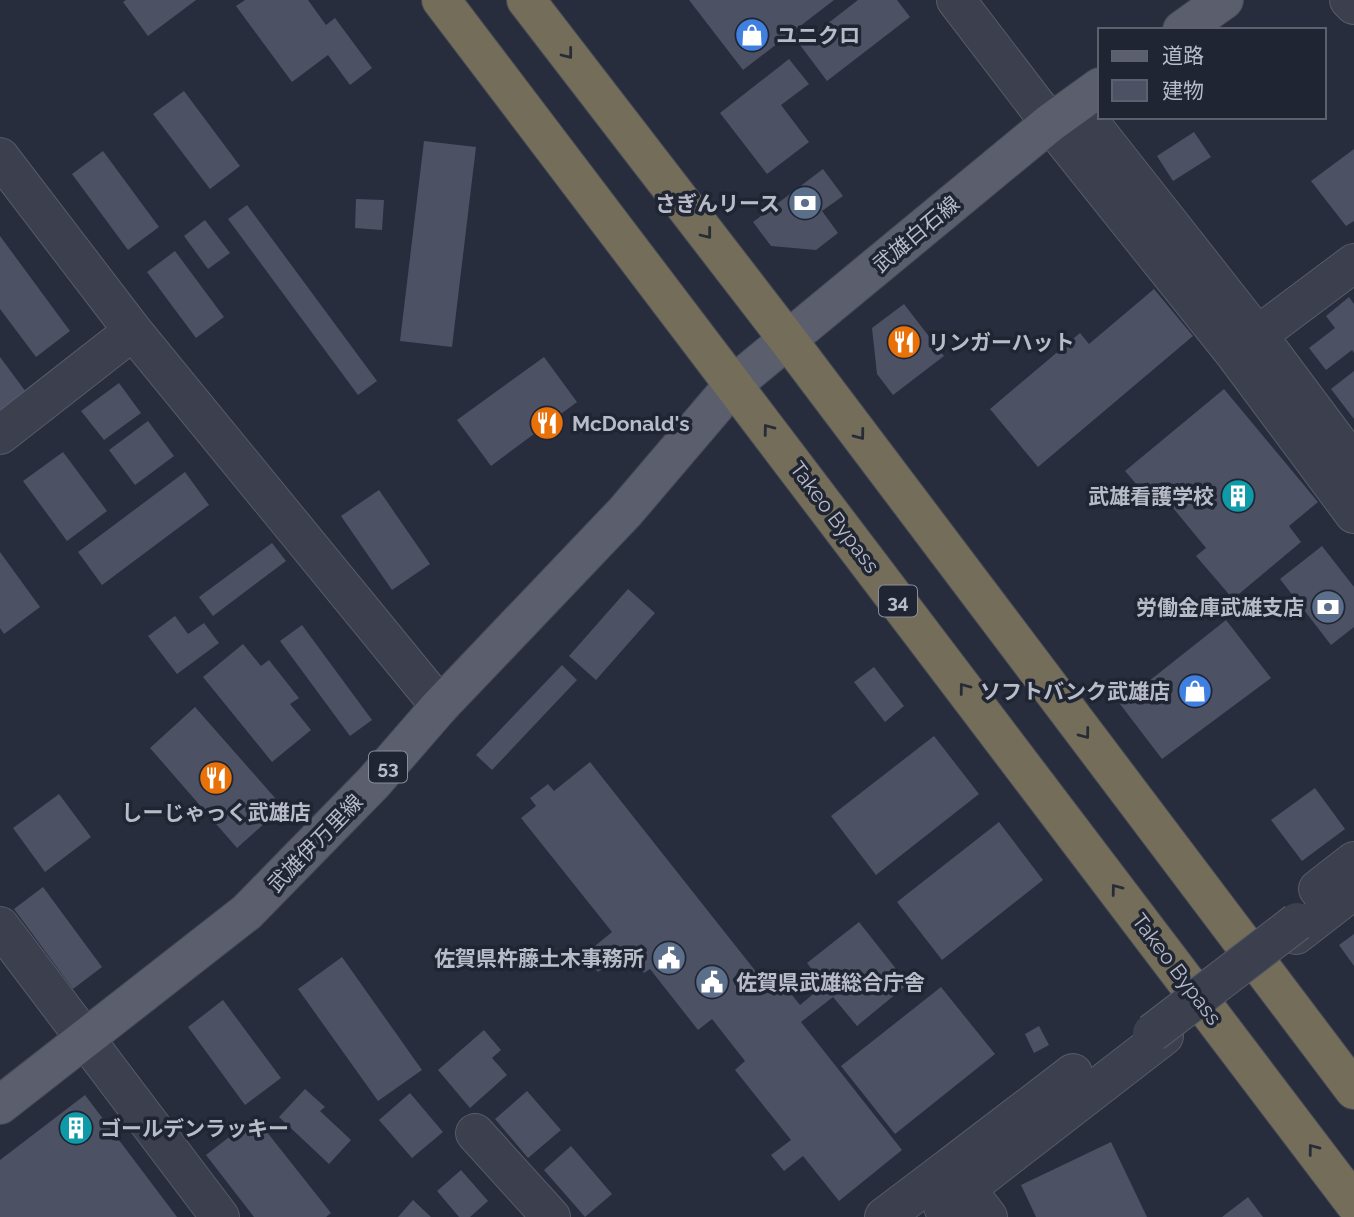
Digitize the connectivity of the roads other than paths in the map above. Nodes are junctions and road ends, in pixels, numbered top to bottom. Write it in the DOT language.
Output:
graph roads {
  1 [pos="441,0"];
  2 [pos="526,0"];
  3 [pos="956,0"];
  4 [pos="1224,0"];
  5 [pos="1349,0"];
  6 [pos="1354,5"];
  7 [pos="1185,28"];
  8 [pos="1098,88"];
  9 [pos="1050,123"];
  10 [pos="1096,130"];
  11 [pos="0,157"];
  12 [pos="1354,263"];
  13 [pos="133,331"];
  14 [pos="788,340"];
  15 [pos="1250,342"];
  16 [pos="734,384"];
  17 [pos="0,435"];
  18 [pos="1354,464"];
  19 [pos="1354,514"];
  20 [pos="440,706"];
  21 [pos="1354,861"];
  22 [pos="1336,889"];
  23 [pos="0,926"];
  24 [pos="85,1038"];
  25 [pos="1354,1090"];
  26 [pos="0,1105"];
  27 [pos="475,1133"];
  28 [pos="959,1190"];
  29 [pos="1354,1203"];
  30 [pos="220,1217"];
  31 [pos="551,1217"];
  32 [pos="884,1217"];
  33 [pos="988,1217"];
  1 -- 16 [label="highway, Takeo Bypass / 34"];
  2 -- 14 [label="highway, one-way"];
  3 -- 9 [label="street"];
  4 -- 7 [label="main road"];
  5 -- 6 [label="street"];
  8 -- 9 [label="main road, 武雄白石線"];
  9 -- 14 [label="main road, 武雄白石線"];
  9 -- 15 [label="street"];
  10 -- 15 [label="street"];
  11 -- 13 [label="street"];
  12 -- 15 [label="street"];
  13 -- 17 [label="street"];
  13 -- 20 [label="street"];
  14 -- 16 [label="main road, 武雄白石線"];
  14 -- 25 [label="highway, one-way"];
  15 -- 18 [label="street"];
  15 -- 19 [label="street"];
  16 -- 20 [label="main road, 武雄伊万里線 / 53"];
  29 -- 16 [label="highway, Takeo Bypass / 34, one-way"];
  20 -- 24 [label="main road, 武雄伊万里線 / 53"];
  21 -- 22 [label="street"];
  22 -- 28 [label="street, bridge"];
  23 -- 24 [label="street"];
  24 -- 26 [label="main road, 武雄伊万里線 / 53"];
  24 -- 30 [label="street"];
  27 -- 31 [label="street"];
  28 -- 32 [label="street"];
  28 -- 33 [label="street"];
}
